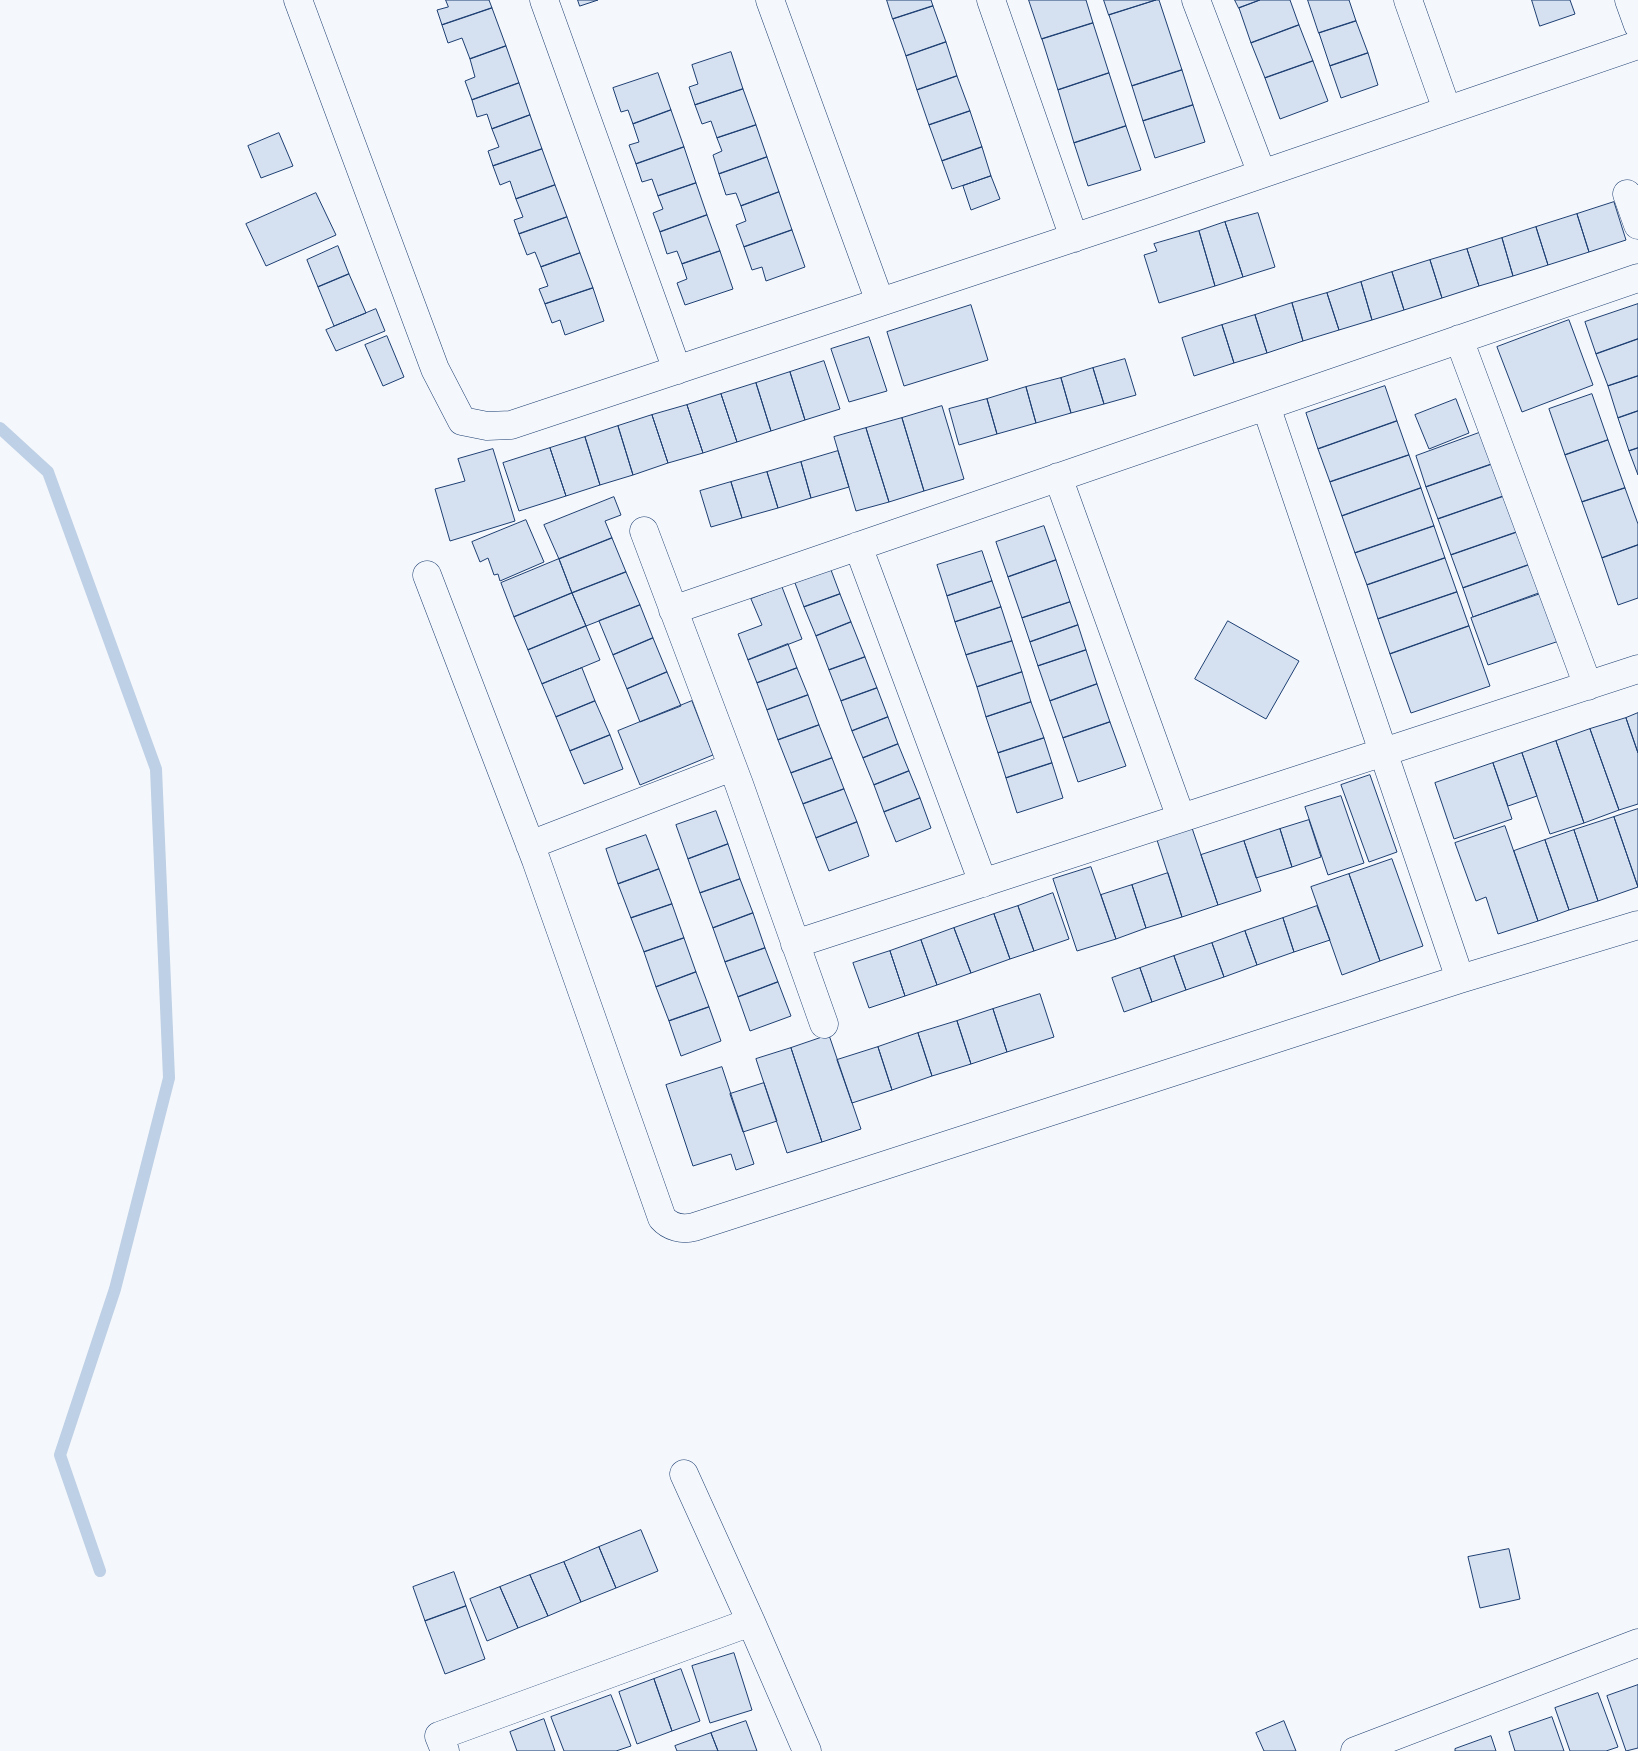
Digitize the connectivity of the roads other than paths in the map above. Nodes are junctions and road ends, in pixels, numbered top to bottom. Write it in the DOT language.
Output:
graph roads {
  1 [pos="298,0"];
  2 [pos="544,0"];
  3 [pos="770,0"];
  4 [pos="990,0"];
  5 [pos="1196,0"];
  6 [pos="1408,0"];
  7 [pos="1629,0"];
  8 [pos="1638,25"];
  9 [pos="1638,45"];
  10 [pos="1447,110"];
  11 [pos="1262,174"];
  12 [pos="1627,194"];
  13 [pos="1638,225"];
  14 [pos="1074,238"];
  15 [pos="1638,278"];
  16 [pos="880,302"];
  17 [pos="1459,339"];
  18 [pos="677,370"];
  19 [pos="1266,406"];
  20 [pos="1058,477"];
  21 [pos="644,531"];
  22 [pos="858,546"];
  23 [pos="427,574"];
  24 [pos="672,610"];
  25 [pos="1638,669"];
  26 [pos="1588,686"];
  27 [pos="1384,752"];
  28 [pos="735,776"];
  29 [pos="1181,818"];
  30 [pos="533,853"];
  31 [pos="983,883"];
  32 [pos="1638,925"];
  33 [pos="795,944"];
  34 [pos="1460,979"];
  35 [pos="824,1024"];
  36 [pos="684,1474"];
  37 [pos="751,1622"];
  38 [pos="1638,1643"];
  39 [pos="445,1751"];
  40 [pos="807,1751"];
  41 [pos="1355,1751"];
  1 -- 18 [label="street"];
  2 -- 18 [label="street"];
  3 -- 16 [label="street"];
  4 -- 14 [label="street"];
  5 -- 11 [label="street"];
  6 -- 10 [label="street"];
  7 -- 8 [label="street"];
  9 -- 10 [label="street"];
  10 -- 11 [label="street"];
  11 -- 14 [label="street"];
  12 -- 13 [label="street"];
  14 -- 16 [label="street"];
  15 -- 17 [label="street"];
  16 -- 18 [label="street"];
  17 -- 19 [label="street"];
  17 -- 26 [label="street"];
  19 -- 20 [label="street"];
  19 -- 27 [label="street"];
  20 -- 22 [label="street"];
  20 -- 29 [label="street"];
  21 -- 24 [label="street"];
  22 -- 24 [label="street"];
  22 -- 31 [label="street"];
  23 -- 30 [label="street"];
  24 -- 28 [label="street"];
  25 -- 26 [label="street"];
  26 -- 27 [label="street"];
  27 -- 29 [label="street"];
  27 -- 34 [label="street"];
  28 -- 30 [label="street"];
  28 -- 33 [label="street"];
  29 -- 31 [label="street"];
  30 -- 34 [label="street"];
  31 -- 33 [label="street"];
  32 -- 34 [label="street"];
  33 -- 35 [label="street"];
  36 -- 37 [label="street"];
  37 -- 39 [label="street"];
  37 -- 40 [label="street"];
  38 -- 41 [label="street"];
}
